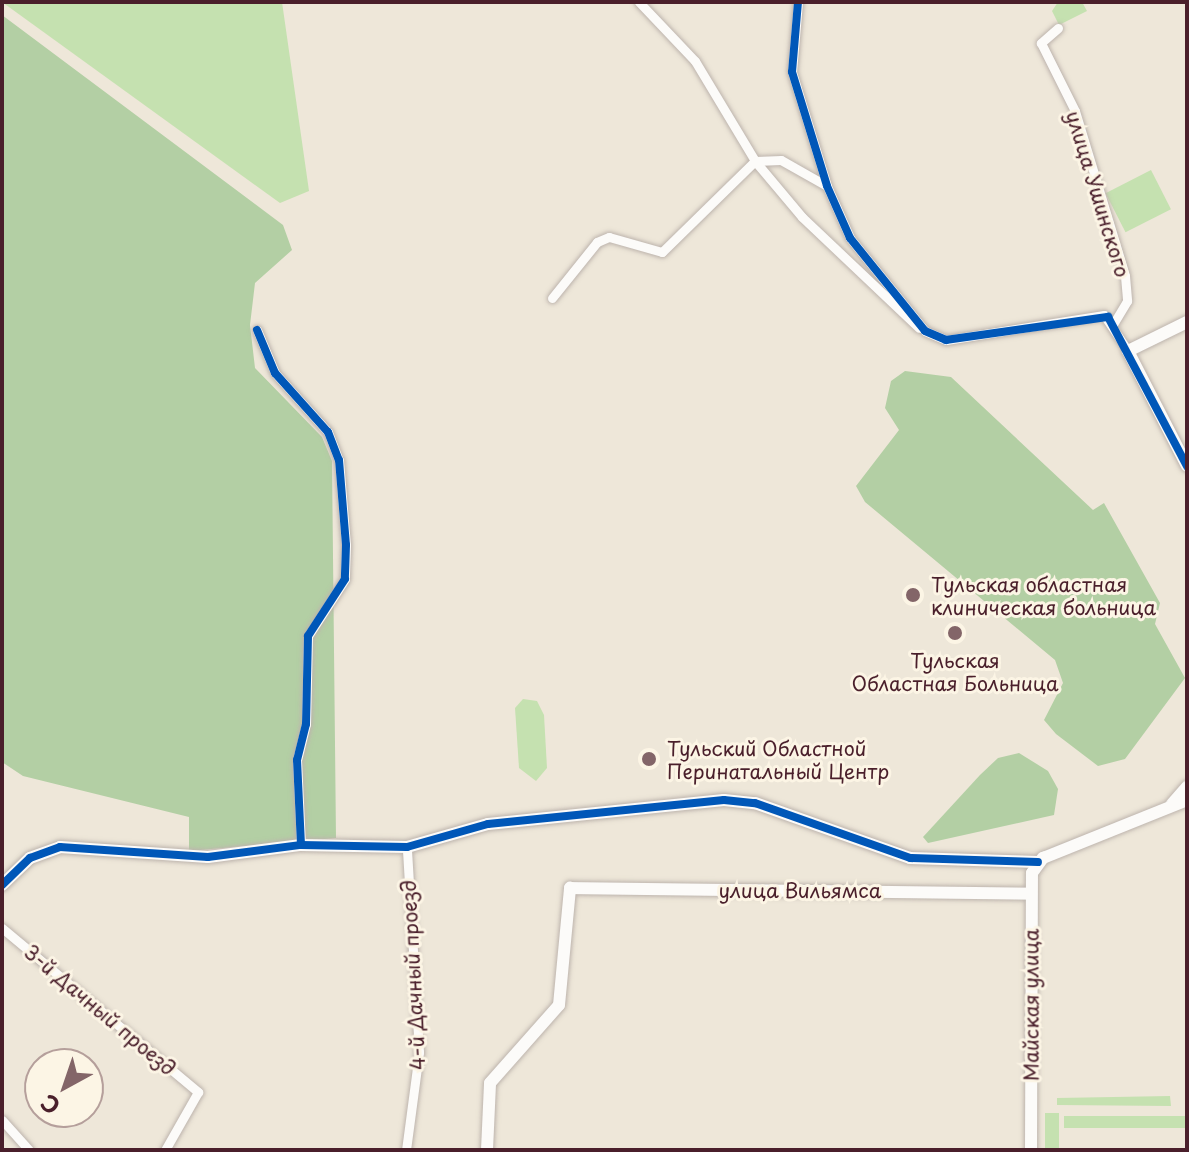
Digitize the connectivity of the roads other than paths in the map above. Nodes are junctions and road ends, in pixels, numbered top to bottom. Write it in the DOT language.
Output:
graph roads {
  1 [pos="639,2"];
  2 [pos="798,2"];
  3 [pos="1058,28"];
  4 [pos="755,161"];
  5 [pos="827,186"];
  6 [pos="552,298"];
  7 [pos="1187,322"];
  8 [pos="1114,323"];
  9 [pos="257,330"];
  10 [pos="925,331"];
  11 [pos="1128,351"];
  12 [pos="1187,466"];
  13 [pos="1187,787"];
  14 [pos="1187,800"];
  15 [pos="1172,804"];
  16 [pos="301,845"];
  17 [pos="407,847"];
  18 [pos="1038,862"];
  19 [pos="2,885"];
  20 [pos="1030,894"];
  21 [pos="2,928"];
  22 [pos="2,1120"];
  23 [pos="29,1150"];
  24 [pos="165,1150"];
  25 [pos="406,1150"];
  26 [pos="487,1150"];
  27 [pos="1031,1150"];
  1 -- 4 [label="street"];
  2 -- 5 [label="street"];
  3 -- 8 [label="street, улица Ушинского"];
  4 -- 5 [label="street"];
  4 -- 6 [label="street"];
  4 -- 10 [label="street"];
  5 -- 10 [label="street"];
  7 -- 11 [label="street"];
  8 -- 10 [label="street"];
  8 -- 11 [label="street"];
  9 -- 16 [label="street"];
  11 -- 12 [label="street"];
  13 -- 15 [label="street"];
  14 -- 15 [label="street"];
  15 -- 18 [label="street"];
  16 -- 17 [label="street"];
  16 -- 19 [label="street"];
  17 -- 18 [label="street"];
  17 -- 25 [label="street, 4-й Дачный проезд"];
  18 -- 20 [label="street, Майская улица"];
  20 -- 26 [label="street, улица Вильямса"];
  20 -- 27 [label="street, Майская улица"];
  21 -- 24 [label="street, 3-й Дачный проезд"];
  22 -- 23 [label="street"];
}
